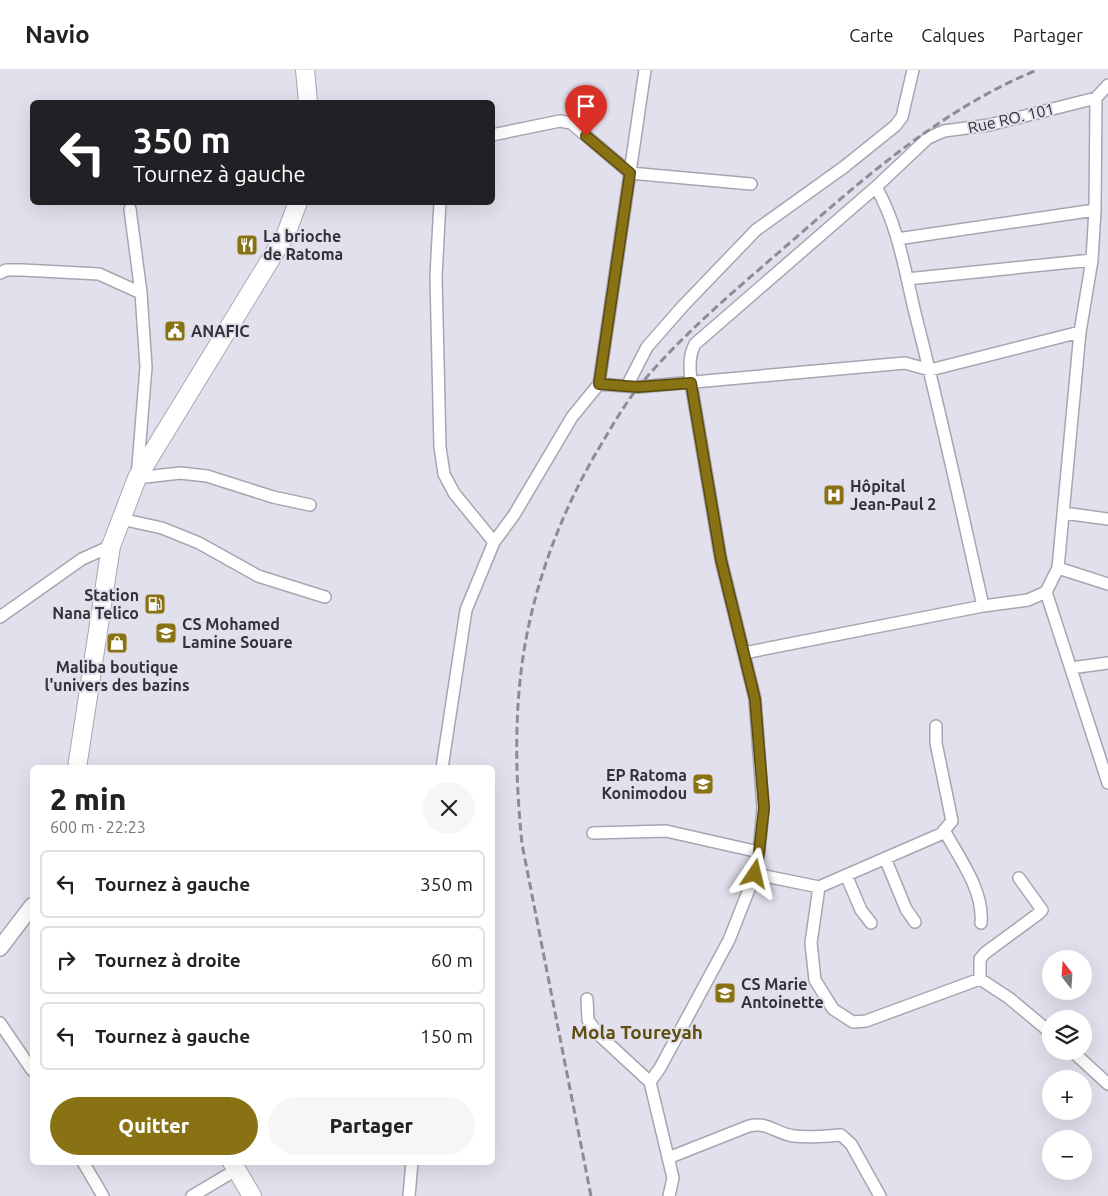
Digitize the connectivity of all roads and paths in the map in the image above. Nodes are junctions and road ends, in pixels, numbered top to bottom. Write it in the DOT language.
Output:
graph roads {
  1 [pos="304,70"];
  2 [pos="645,70"];
  3 [pos="913,70"];
  4 [pos="1108,85"];
  5 [pos="1096,98"];
  6 [pos="308,100"];
  7 [pos="495,134"];
  8 [pos="630,173"];
  9 [pos="751,184"];
  10 [pos="876,187"];
  11 [pos="297,205"];
  12 [pos="440,205"];
  13 [pos="130,208"];
  14 [pos="1095,210"];
  15 [pos="897,239"];
  16 [pos="1092,260"];
  17 [pos="0,273"];
  18 [pos="907,279"];
  19 [pos="141,293"];
  20 [pos="1080,332"];
  21 [pos="930,370"];
  22 [pos="691,383"];
  23 [pos="599,384"];
  24 [pos="627,386"];
  25 [pos="137,478"];
  26 [pos="310,505"];
  27 [pos="1064,513"];
  28 [pos="121,519"];
  29 [pos="1108,519"];
  30 [pos="494,542"];
  31 [pos="111,546"];
  32 [pos="1058,568"];
  33 [pos="1108,584"];
  34 [pos="1046,592"];
  35 [pos="326,597"];
  36 [pos="983,606"];
  37 [pos="0,617"];
  38 [pos="744,653"];
  39 [pos="1108,663"];
  40 [pos="1071,668"];
  41 [pos="936,726"];
  42 [pos="1105,762"];
  43 [pos="77,765"];
  44 [pos="442,765"];
  45 [pos="1108,783"];
  46 [pos="944,830"];
  47 [pos="593,833"];
  48 [pos="759,852"];
  49 [pos="885,858"];
  50 [pos="755,874"];
  51 [pos="846,875"];
  52 [pos="1019,878"];
  53 [pos="819,886"];
  54 [pos="30,909"];
  55 [pos="914,922"];
  56 [pos="871,923"];
  57 [pos="981,923"];
  58 [pos="0,948"];
  59 [pos="980,979"];
  60 [pos="587,1000"];
  61 [pos="0,1023"];
  62 [pos="1042,1026"];
  63 [pos="1082,1060"];
  64 [pos="30,1067"];
  65 [pos="650,1082"];
  66 [pos="1108,1084"];
  67 [pos="668,1158"];
  68 [pos="85,1165"];
  69 [pos="412,1165"];
  70 [pos="234,1166"];
  71 [pos="103,1196"];
  72 [pos="192,1196"];
  73 [pos="252,1196"];
  74 [pos="409,1196"];
  75 [pos="669,1196"];
  76 [pos="880,1196"];
  1 -- 6 [label="main road"];
  2 -- 8 [label="street"];
  3 -- 24 [label="street"];
  4 -- 5 [label="street"];
  5 -- 10 [label="street, Rue RO. 101"];
  5 -- 14 [label="street"];
  7 -- 8 [label="street"];
  8 -- 9 [label="street"];
  8 -- 23 [label="street"];
  10 -- 15 [label="street"];
  10 -- 22 [label="street, Rue RO. 101"];
  11 -- 25 [label="main road"];
  12 -- 30 [label="street"];
  13 -- 19 [label="street"];
  14 -- 15 [label="street"];
  14 -- 16 [label="street"];
  15 -- 18 [label="street"];
  16 -- 18 [label="street"];
  16 -- 20 [label="street"];
  17 -- 19 [label="street"];
  18 -- 21 [label="street"];
  19 -- 25 [label="street"];
  20 -- 21 [label="street"];
  20 -- 27 [label="street"];
  21 -- 22 [label="street"];
  21 -- 36 [label="street"];
  22 -- 24 [label="street"];
  22 -- 38 [label="street, Rue RO. 101"];
  23 -- 24 [label="street"];
  23 -- 30 [label="street"];
  25 -- 26 [label="street"];
  25 -- 28 [label="main road"];
  27 -- 29 [label="street"];
  27 -- 32 [label="street"];
  28 -- 31 [label="main road"];
  28 -- 35 [label="street"];
  30 -- 44 [label="street"];
  31 -- 37 [label="street"];
  31 -- 43 [label="main road"];
  32 -- 33 [label="street"];
  32 -- 34 [label="street"];
  34 -- 36 [label="street"];
  34 -- 40 [label="street"];
  36 -- 38 [label="street"];
  38 -- 48 [label="street, Rue RO. 101"];
  39 -- 40 [label="street"];
  40 -- 42 [label="street"];
  41 -- 46 [label="street"];
  42 -- 45 [label="street"];
  46 -- 49 [label="street"];
  46 -- 57 [label="street"];
  47 -- 48 [label="street"];
  48 -- 50 [label="street, Rue RO. 101"];
  49 -- 51 [label="street"];
  49 -- 55 [label="street"];
  50 -- 53 [label="street"];
  50 -- 65 [label="street, Rue RO. 101"];
  51 -- 53 [label="street"];
  51 -- 56 [label="street"];
  52 -- 59 [label="street"];
  53 -- 59 [label="street"];
  54 -- 58 [label="street"];
  59 -- 62 [label="street"];
  60 -- 65 [label="street"];
  61 -- 64 [label="street"];
  63 -- 66 [label="street"];
  65 -- 67 [label="street"];
  67 -- 75 [label="street"];
  67 -- 76 [label="street"];
  68 -- 71 [label="street"];
  69 -- 74 [label="street"];
  70 -- 72 [label="street"];
  70 -- 73 [label="main road"];
}
